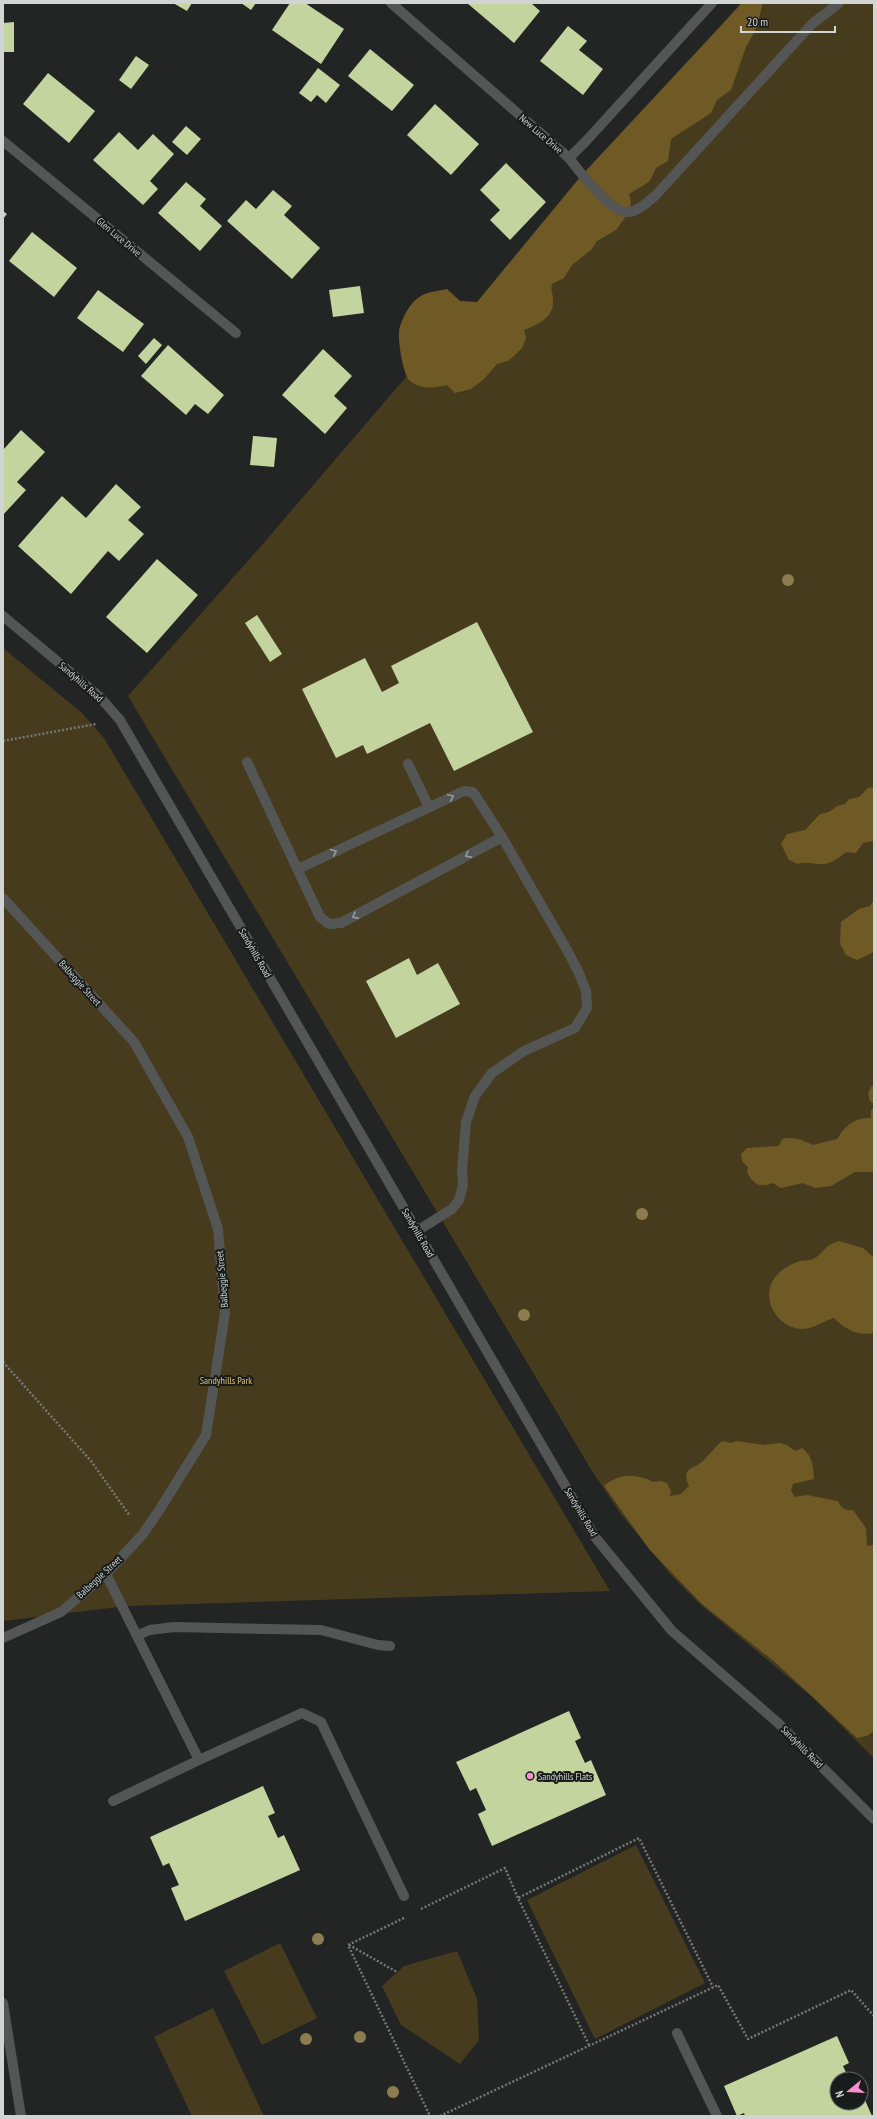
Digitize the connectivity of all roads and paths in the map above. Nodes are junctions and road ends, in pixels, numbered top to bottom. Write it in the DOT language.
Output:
graph roads {
  1 [pos="390,3"];
  2 [pos="712,3"];
  3 [pos="839,3"];
  4 [pos="3,141"];
  5 [pos="569,158"];
  6 [pos="236,333"];
  7 [pos="3,616"];
  8 [pos="120,720"];
  9 [pos="3,741"];
  10 [pos="247,762"];
  11 [pos="408,764"];
  12 [pos="429,807"];
  13 [pos="502,837"];
  14 [pos="298,869"];
  15 [pos="3,898"];
  16 [pos="417,1231"];
  17 [pos="3,1362"];
  18 [pos="143,1534"];
  19 [pos="106,1574"];
  20 [pos="138,1635"];
  21 [pos="3,1638"];
  22 [pos="390,1646"];
  23 [pos="199,1760"];
  24 [pos="113,1801"];
  25 [pos="874,1820"];
  26 [pos="404,1896"];
  27 [pos="518,1898"];
  28 [pos="419,1910"];
  29 [pos="405,1917"];
  30 [pos="348,1945"];
  31 [pos="398,1972"];
  32 [pos="714,1987"];
  33 [pos="3,2002"];
  34 [pos="874,2016"];
  35 [pos="677,2034"];
  36 [pos="590,2045"];
  37 [pos="21,2116"];
  38 [pos="430,2116"];
  39 [pos="440,2116"];
  40 [pos="717,2116"];
  1 -- 5 [label="street, New Luce Drive"];
  2 -- 5 [label="street, New Luce Drive"];
  3 -- 5 [label="street"];
  4 -- 6 [label="street, Glen Luce Drive"];
  7 -- 8 [label="street, Sandyhills Road"];
  8 -- 9 [label="path"];
  8 -- 16 [label="street, Sandyhills Road"];
  10 -- 14 [label="street"];
  11 -- 12 [label="street"];
  12 -- 13 [label="street, one-way"];
  14 -- 12 [label="street, one-way"];
  13 -- 14 [label="street, one-way"];
  13 -- 16 [label="street"];
  15 -- 18 [label="street, Balbeggie Street"];
  16 -- 25 [label="street, Sandyhills Road"];
  17 -- 18 [label="path"];
  18 -- 19 [label="street, Balbeggie Street"];
  19 -- 20 [label="street"];
  19 -- 21 [label="street, Balbeggie Street"];
  20 -- 22 [label="street"];
  20 -- 23 [label="street"];
  23 -- 24 [label="street"];
  23 -- 26 [label="street"];
  27 -- 28 [label="path"];
  27 -- 32 [label="path"];
  27 -- 36 [label="path"];
  29 -- 30 [label="path"];
  30 -- 31 [label="path"];
  30 -- 38 [label="path"];
  32 -- 34 [label="path"];
  32 -- 36 [label="path"];
  33 -- 37 [label="street"];
  35 -- 40 [label="street"];
  36 -- 39 [label="path"];
}
